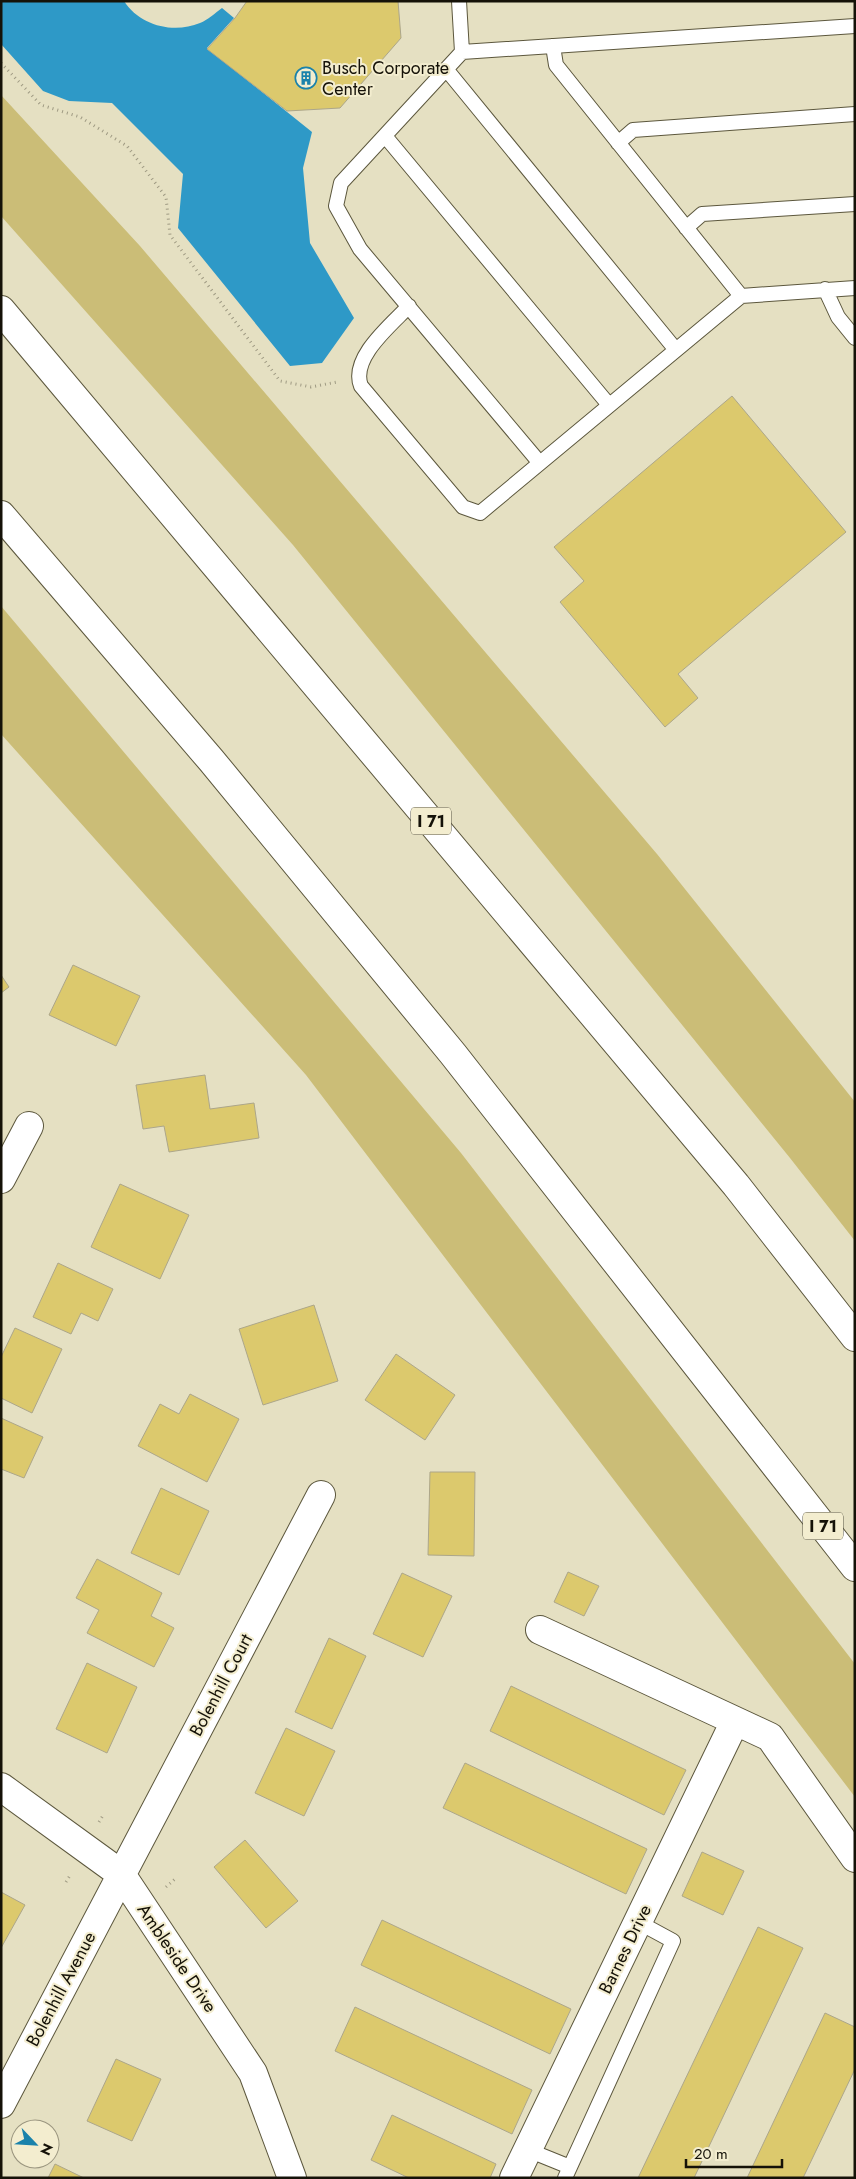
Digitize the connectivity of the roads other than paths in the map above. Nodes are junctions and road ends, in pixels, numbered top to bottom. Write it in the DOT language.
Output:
graph roads {
  1 [pos="459,1"];
  2 [pos="855,26"];
  3 [pos="553,46"];
  4 [pos="462,52"];
  5 [pos="446,69"];
  6 [pos="855,114"];
  7 [pos="385,136"];
  8 [pos="618,143"];
  9 [pos="855,204"];
  10 [pos="686,228"];
  11 [pos="855,288"];
  12 [pos="825,290"];
  13 [pos="741,296"];
  14 [pos="408,306"];
  15 [pos="1,310"];
  16 [pos="855,338"];
  17 [pos="676,350"];
  18 [pos="609,405"];
  19 [pos="539,462"];
  20 [pos="1,516"];
  21 [pos="29,1126"];
  22 [pos="1,1179"];
  23 [pos="855,1337"];
  24 [pos="321,1495"];
  25 [pos="855,1567"];
  26 [pos="540,1630"];
  27 [pos="735,1721"];
  28 [pos="1,1786"];
  29 [pos="855,1858"];
  30 [pos="121,1874"];
  31 [pos="638,1922"];
  32 [pos="1,2104"];
  33 [pos="528,2150"];
  34 [pos="567,2173"];
  35 [pos="292,2178"];
  36 [pos="514,2178"];
  1 -- 4 [label="lane"];
  2 -- 3 [label="lane"];
  3 -- 4 [label="lane"];
  3 -- 8 [label="lane"];
  4 -- 5 [label="lane"];
  5 -- 7 [label="lane"];
  5 -- 17 [label="lane"];
  6 -- 8 [label="lane"];
  7 -- 14 [label="lane"];
  7 -- 18 [label="lane"];
  8 -- 10 [label="lane"];
  9 -- 10 [label="lane"];
  10 -- 13 [label="lane"];
  11 -- 12 [label="lane"];
  12 -- 13 [label="lane"];
  12 -- 16 [label="lane"];
  13 -- 17 [label="lane"];
  14 -- 19 [label="lane"];
  14 -- 19 [label="lane"];
  15 -- 23 [label="main road, I 71"];
  17 -- 18 [label="lane"];
  18 -- 19 [label="lane"];
  20 -- 25 [label="main road, I 71"];
  21 -- 22 [label="main road"];
  24 -- 30 [label="main road, Bolenhill Court"];
  26 -- 27 [label="main road"];
  27 -- 29 [label="main road"];
  27 -- 31 [label="main road, Barnes Drive"];
  28 -- 30 [label="main road, Ambleside Drive"];
  30 -- 32 [label="main road, Bolenhill Avenue"];
  30 -- 35 [label="main road, Ambleside Drive"];
  31 -- 33 [label="main road, Barnes Drive"];
  31 -- 34 [label="lane"];
  33 -- 34 [label="lane"];
  33 -- 36 [label="main road, Barnes Drive"];
}
